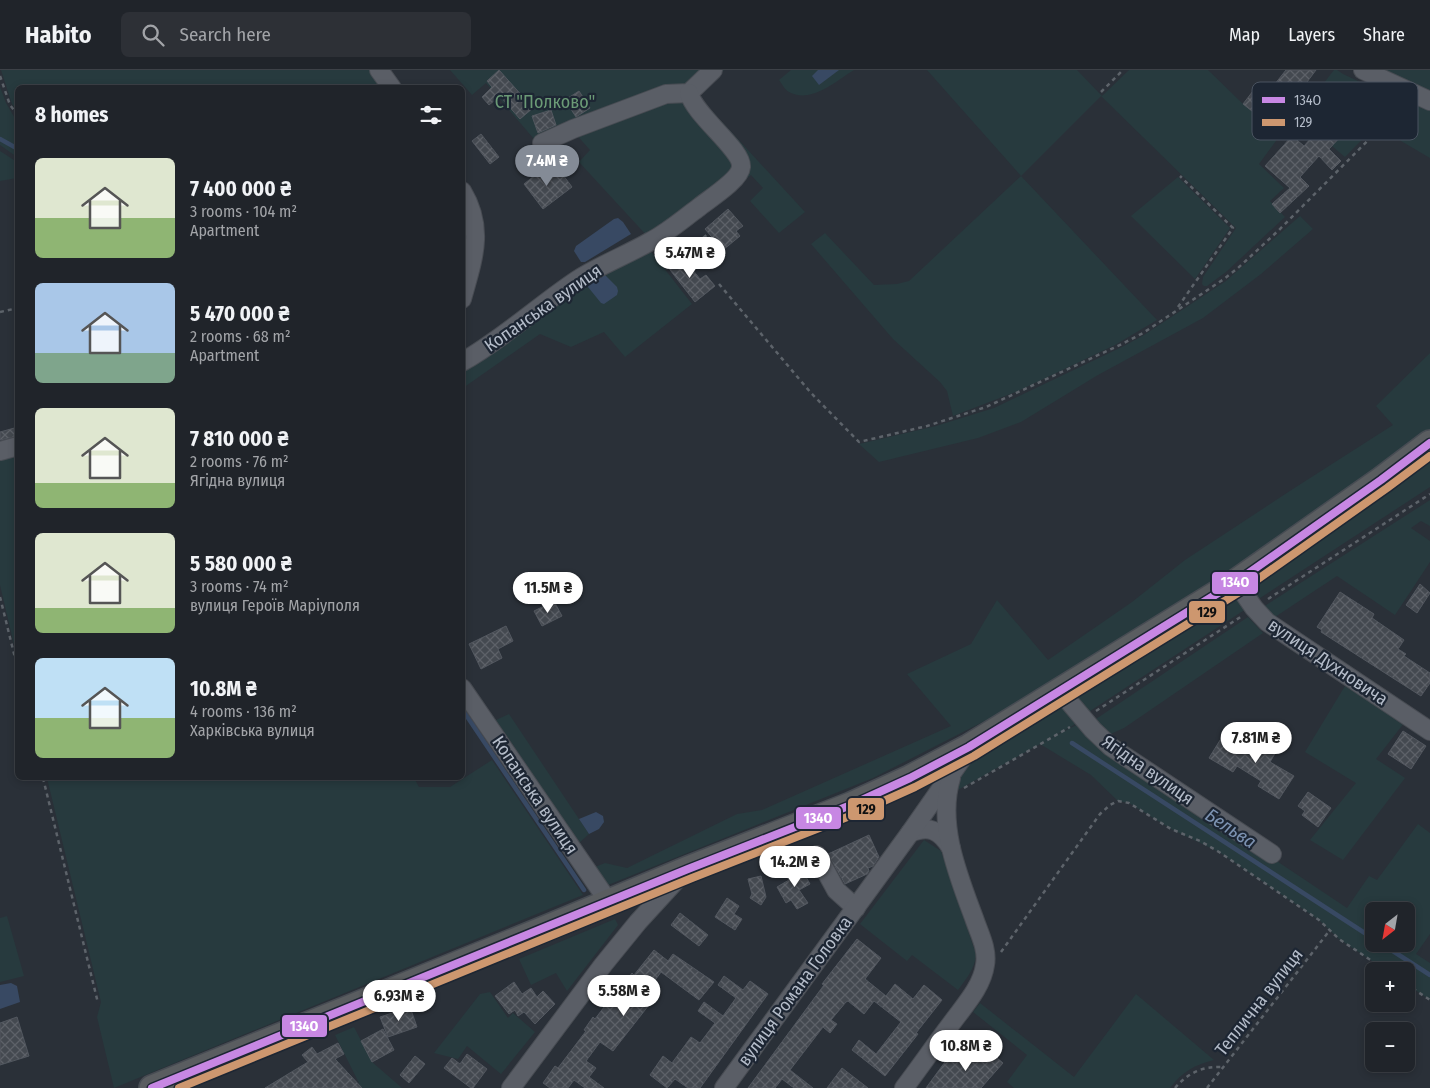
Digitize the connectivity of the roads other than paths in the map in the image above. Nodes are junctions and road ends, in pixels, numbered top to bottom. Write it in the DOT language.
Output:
graph roads {
  1 [pos="379,70"];
  2 [pos="713,70"];
  3 [pos="1363,70"];
  4 [pos="1389,82"];
  5 [pos="390,85"];
  6 [pos="689,93"];
  7 [pos="542,143"];
  8 [pos="465,196"];
  9 [pos="465,287"];
  10 [pos="465,360"];
  11 [pos="1430,443"];
  12 [pos="15,447"];
  13 [pos="0,451"];
  14 [pos="1236,582"];
  15 [pos="1060,691"];
  16 [pos="465,692"];
  17 [pos="1430,731"];
  18 [pos="969,747"];
  19 [pos="954,770"];
  20 [pos="910,833"];
  21 [pos="951,848"];
  22 [pos="1272,854"];
  23 [pos="817,855"];
  24 [pos="688,868"];
  25 [pos="608,901"];
  26 [pos="856,908"];
  27 [pos="152,1088"];
  28 [pos="511,1088"];
  29 [pos="724,1088"];
  30 [pos="904,1088"];
  1 -- 5 [label="street"];
  2 -- 6 [label="street"];
  3 -- 4 [label="street"];
  6 -- 7 [label="street"];
  6 -- 10 [label="street, Копанська вулиця"];
  8 -- 9 [label="street"];
  11 -- 14 [label="highway"];
  12 -- 13 [label="street"];
  14 -- 15 [label="highway"];
  14 -- 17 [label="street, вулиця Духновича"];
  15 -- 18 [label="highway"];
  15 -- 22 [label="street, Ягідна вулиця"];
  16 -- 25 [label="street, Копанська вулиця"];
  18 -- 19 [label="street, вулиця Романа Головка"];
  18 -- 24 [label="highway"];
  19 -- 20 [label="street, вулиця Романа Головка"];
  19 -- 21 [label="street"];
  20 -- 21 [label="street"];
  20 -- 26 [label="street, вулиця Романа Головка"];
  21 -- 30 [label="street"];
  23 -- 26 [label="street"];
  24 -- 25 [label="highway"];
  24 -- 28 [label="street"];
  25 -- 27 [label="highway"];
  26 -- 29 [label="street, вулиця Романа Головка"];
}
